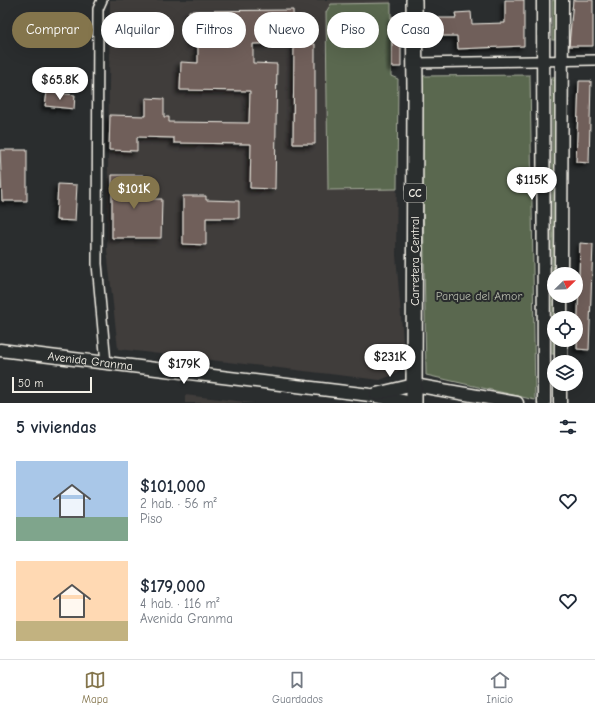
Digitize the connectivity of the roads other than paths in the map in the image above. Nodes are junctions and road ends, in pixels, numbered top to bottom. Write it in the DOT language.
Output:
graph roads {
  1 [pos="102,0"];
  2 [pos="414,0"];
  3 [pos="543,0"];
  4 [pos="562,0"];
  5 [pos="563,60"];
  6 [pos="595,60"];
  7 [pos="543,61"];
  8 [pos="415,62"];
  9 [pos="561,267"];
  10 [pos="0,350"];
  11 [pos="106,363"];
  12 [pos="414,385"];
  13 [pos="560,391"];
  14 [pos="370,395"];
  15 [pos="503,402"];
  16 [pos="413,403"];
  17 [pos="517,403"];
  18 [pos="544,403"];
  19 [pos="560,403"];
  1 -- 11 [label="street"];
  2 -- 8 [label="highway, Carretera Central / CC"];
  3 -- 7 [label="main road"];
  4 -- 5 [label="main road"];
  5 -- 6 [label="street"];
  5 -- 7 [label="street"];
  5 -- 9 [label="main road"];
  7 -- 8 [label="street"];
  7 -- 18 [label="main road"];
  8 -- 12 [label="highway, Carretera Central / CC"];
  10 -- 11 [label="main road, Avenida Granma"];
  11 -- 14 [label="main road, Avenida Granma"];
  12 -- 14 [label="main road, Avenida Granma"];
  12 -- 15 [label="main road, Avenida Granma"];
  12 -- 16 [label="highway, Carretera Central / CC"];
  13 -- 19 [label="main road"];
  14 -- 16 [label="main road, Avenida Granma"];
  15 -- 17 [label="main road, Avenida Granma"];
}
